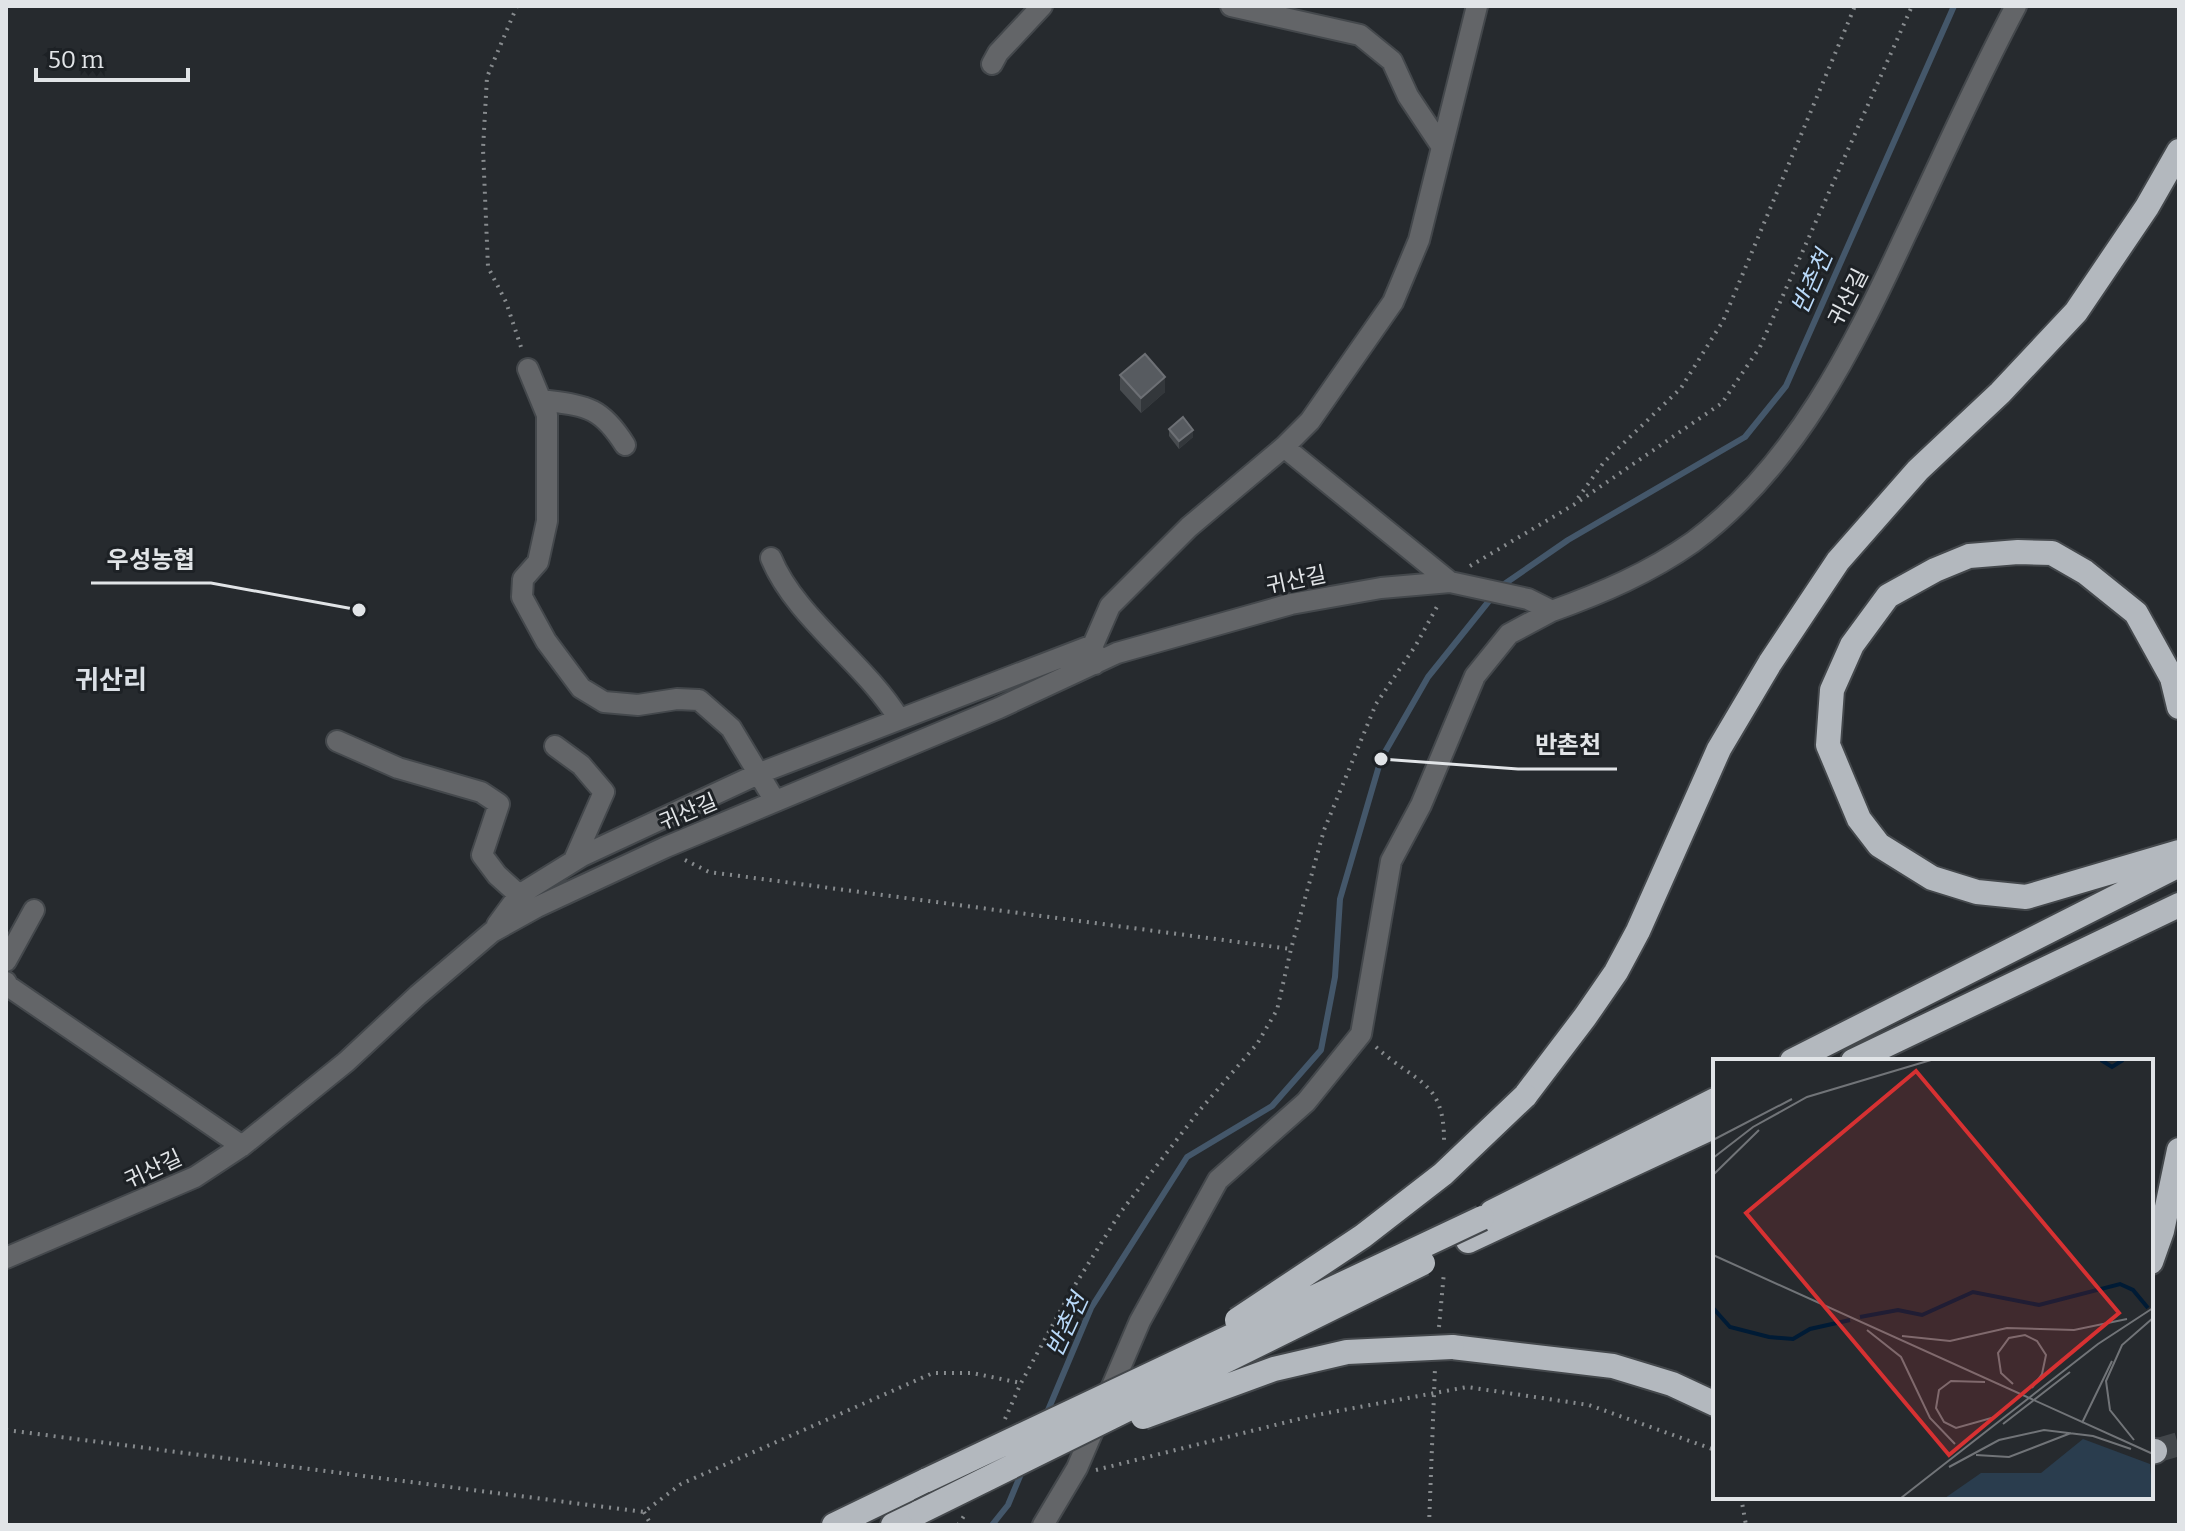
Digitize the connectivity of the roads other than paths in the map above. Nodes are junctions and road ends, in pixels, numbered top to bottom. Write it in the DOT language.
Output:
graph roads {
  1 [pos="1042,6"];
  2 [pos="1231,6"];
  3 [pos="1477,6"];
  4 [pos="2016,6"];
  5 [pos="992,64"];
  6 [pos="1442,147"];
  7 [pos="2179,151"];
  8 [pos="528,369"];
  9 [pos="541,400"];
  10 [pos="625,445"];
  11 [pos="1284,447"];
  12 [pos="771,558"];
  13 [pos="1460,584"];
  14 [pos="1552,611"];
  15 [pos="1094,654"];
  16 [pos="2179,707"];
  17 [pos="899,719"];
  18 [pos="337,741"];
  19 [pos="555,746"];
  20 [pos="760,773"];
  21 [pos="775,801"];
  22 [pos="2179,852"];
  23 [pos="574,860"];
  24 [pos="2179,865"];
  25 [pos="519,895"];
  26 [pos="2179,905"];
  27 [pos="34,910"];
  28 [pos="492,932"];
  29 [pos="6,961"];
  30 [pos="2057,966"];
  31 [pos="6,982"];
  32 [pos="1796,1059"];
  33 [pos="1857,1059"];
  34 [pos="1892,1059"];
  35 [pos="1713,1101"];
  36 [pos="1713,1127"];
  37 [pos="242,1146"];
  38 [pos="2179,1150"];
  39 [pos="2153,1256"];
  40 [pos="6,1258"];
  41 [pos="1166,1367"];
  42 [pos="1713,1403"];
  43 [pos="995,1475"];
  44 [pos="834,1525"];
  45 [pos="893,1525"];
  46 [pos="1043,1525"];
  1 -- 5 [label="street"];
  2 -- 6 [label="street"];
  3 -- 6 [label="street"];
  4 -- 14 [label="street, 귀산길"];
  6 -- 11 [label="street"];
  7 -- 41 [label="highway, bridge"];
  8 -- 9 [label="street"];
  9 -- 10 [label="street"];
  9 -- 20 [label="street"];
  11 -- 13 [label="street"];
  11 -- 15 [label="street"];
  12 -- 17 [label="street"];
  13 -- 14 [label="street"];
  13 -- 15 [label="street, 귀산길"];
  14 -- 46 [label="street, 귀산길"];
  15 -- 17 [label="street"];
  15 -- 21 [label="street, 귀산길"];
  16 -- 22 [label="highway"];
  17 -- 20 [label="street"];
  18 -- 25 [label="street"];
  19 -- 23 [label="street"];
  20 -- 21 [label="street"];
  20 -- 23 [label="street"];
  21 -- 28 [label="street, 귀산길"];
  23 -- 25 [label="street"];
  24 -- 32 [label="highway"];
  25 -- 28 [label="street"];
  26 -- 30 [label="highway"];
  27 -- 29 [label="street"];
  28 -- 37 [label="street, 귀산길"];
  30 -- 33 [label="highway"];
  30 -- 34 [label="highway"];
  31 -- 37 [label="street"];
  35 -- 41 [label="highway, bridge"];
  36 -- 43 [label="highway, bridge"];
  37 -- 40 [label="street, 귀산길"];
  38 -- 39 [label="highway"];
  41 -- 44 [label="highway, bridge"];
  42 -- 43 [label="highway, bridge"];
  43 -- 45 [label="highway, bridge"];
}
